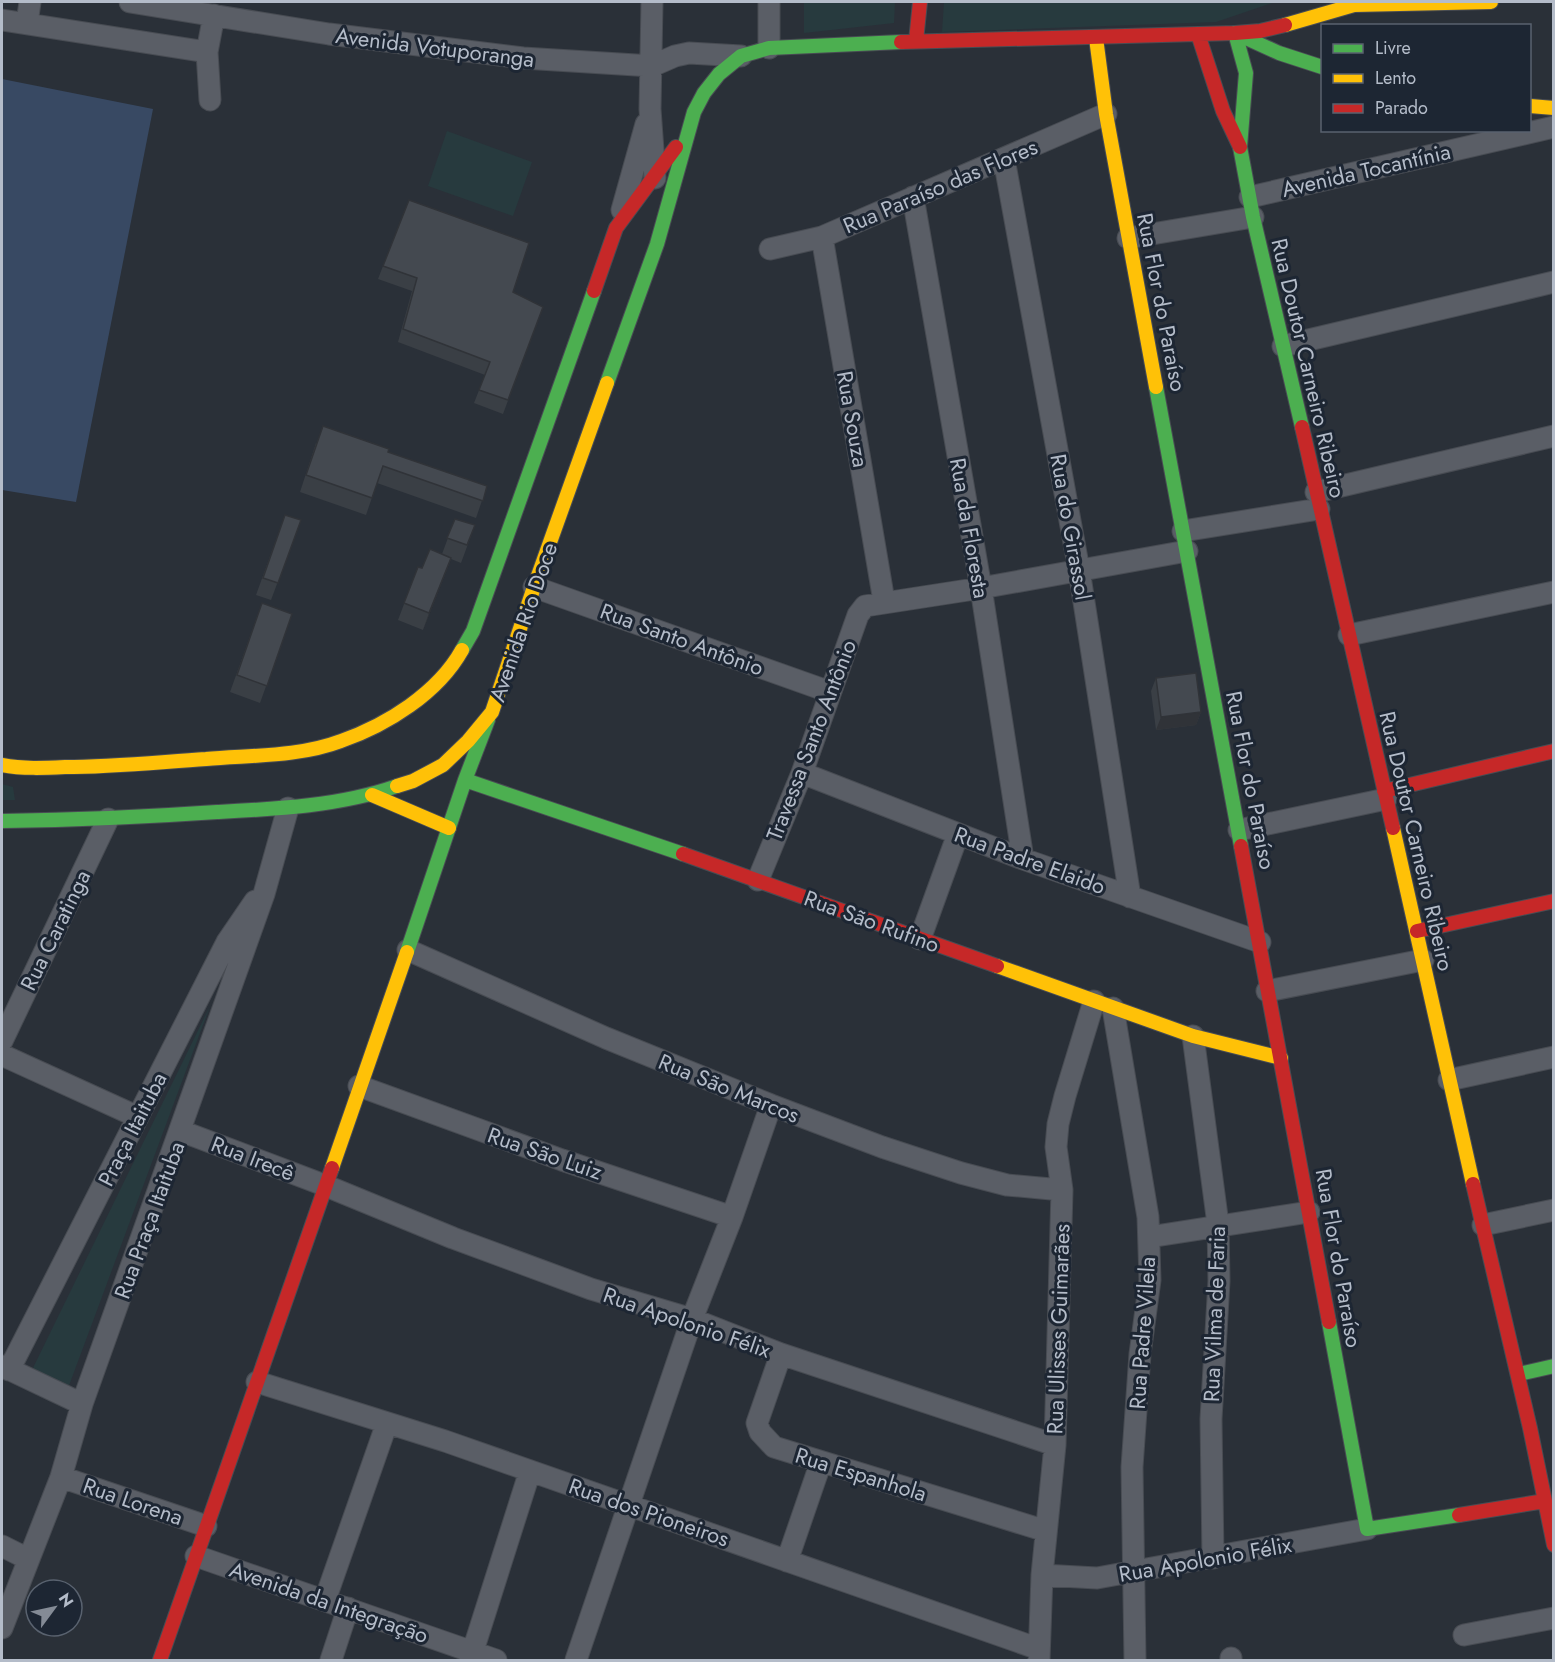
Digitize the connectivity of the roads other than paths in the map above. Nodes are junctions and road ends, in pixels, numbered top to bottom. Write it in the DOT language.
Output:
graph roads {
  1 [pos="30,2"];
  2 [pos="130,2"];
  3 [pos="652,2"];
  4 [pos="769,2"];
  5 [pos="920,2"];
  6 [pos="1491,2"];
  7 [pos="180,5"];
  8 [pos="214,15"];
  9 [pos="2,20"];
  10 [pos="27,23"];
  11 [pos="1235,33"];
  12 [pos="1198,34"];
  13 [pos="1096,38"];
  14 [pos="916,41"];
  15 [pos="769,48"];
  16 [pos="207,52"];
  17 [pos="741,56"];
  18 [pos="652,66"];
  19 [pos="1321,66"];
  20 [pos="210,100"];
  21 [pos="1531,106"];
  22 [pos="1554,108"];
  23 [pos="650,109"];
  24 [pos="1106,114"];
  25 [pos="1554,127"];
  26 [pos="689,128"];
  27 [pos="1240,147"];
  28 [pos="1004,159"];
  29 [pos="655,176"];
  30 [pos="913,197"];
  31 [pos="1251,207"];
  32 [pos="616,228"];
  33 [pos="822,237"];
  34 [pos="1128,238"];
  35 [pos="657,244"];
  36 [pos="770,249"];
  37 [pos="1554,282"];
  38 [pos="1283,346"];
  39 [pos="1554,436"];
  40 [pos="1318,501"];
  41 [pos="1185,541"];
  42 [pos="1079,570"];
  43 [pos="534,587"];
  44 [pos="981,588"];
  45 [pos="1554,592"];
  46 [pos="876,602"];
  47 [pos="1349,635"];
  48 [pos="830,692"];
  49 [pos="492,712"];
  50 [pos="1554,751"];
  51 [pos="2,765"];
  52 [pos="802,772"];
  53 [pos="465,780"];
  54 [pos="372,795"];
  55 [pos="1385,795"];
  56 [pos="288,808"];
  57 [pos="108,819"];
  58 [pos="2,821"];
  59 [pos="449,828"];
  60 [pos="1239,830"];
  61 [pos="958,834"];
  62 [pos="1023,859"];
  63 [pos="758,880"];
  64 [pos="264,894"];
  65 [pos="1130,897"];
  66 [pos="1554,901"];
  67 [pos="1417,932"];
  68 [pos="920,939"];
  69 [pos="1260,942"];
  70 [pos="408,950"];
  71 [pos="1423,960"];
  72 [pos="1267,991"];
  73 [pos="1103,1005"];
  74 [pos="1193,1036"];
  75 [pos="2,1041"];
  76 [pos="2,1055"];
  77 [pos="1554,1057"];
  78 [pos="1281,1058"];
  79 [pos="1449,1080"];
  80 [pos="359,1086"];
  81 [pos="771,1105"];
  82 [pos="138,1117"];
  83 [pos="181,1131"];
  84 [pos="324,1185"];
  85 [pos="1062,1190"];
  86 [pos="1554,1210"];
  87 [pos="1309,1212"];
  88 [pos="732,1217"];
  89 [pos="1483,1225"];
  90 [pos="1218,1227"];
  91 [pos="1149,1237"];
  92 [pos="692,1319"];
  93 [pos="781,1354"];
  94 [pos="1554,1366"];
  95 [pos="5,1368"];
  96 [pos="1519,1374"];
  97 [pos="257,1382"];
  98 [pos="82,1404"];
  99 [pos="387,1423"];
  100 [pos="1055,1445"];
  101 [pos="821,1462"];
  102 [pos="530,1471"];
  103 [pos="61,1477"];
  104 [pos="1545,1501"];
  105 [pos="630,1505"];
  106 [pos="206,1526"];
  107 [pos="1367,1529"];
  108 [pos="1046,1531"];
  109 [pos="1554,1545"];
  110 [pos="2,1546"];
  111 [pos="196,1556"];
  112 [pos="1213,1558"];
  113 [pos="28,1559"];
  114 [pos="787,1560"];
  115 [pos="1134,1572"];
  116 [pos="1041,1575"];
  117 [pos="325,1600"];
  118 [pos="348,1608"];
  119 [pos="1554,1618"];
  120 [pos="2,1628"];
  121 [pos="1464,1635"];
  122 [pos="1039,1655"];
  123 [pos="472,1657"];
  124 [pos="160,1660"];
  125 [pos="330,1660"];
  126 [pos="496,1660"];
  127 [pos="576,1660"];
  128 [pos="1136,1660"];
  1 -- 10 [label="street"];
  2 -- 7 [label="street, Avenida Votuporanga"];
  3 -- 18 [label="street, Avenida Rio Doce"];
  4 -- 15 [label="street"];
  5 -- 14 [label="street"];
  6 -- 11 [label="street"];
  7 -- 8 [label="street, Avenida Votuporanga"];
  8 -- 16 [label="street"];
  8 -- 18 [label="street, Avenida Votuporanga"];
  9 -- 10 [label="street"];
  10 -- 16 [label="street"];
  11 -- 12 [label="street"];
  11 -- 19 [label="street"];
  11 -- 27 [label="street, Rua Doutor Carneiro Ribeiro"];
  12 -- 13 [label="street"];
  12 -- 27 [label="street, Rua Doutor Carneiro Ribeiro"];
  13 -- 14 [label="street"];
  13 -- 24 [label="street, Rua Flor do Paraíso"];
  14 -- 15 [label="street"];
  15 -- 17 [label="street"];
  16 -- 20 [label="street"];
  17 -- 18 [label="street, Avenida Votuporanga"];
  17 -- 26 [label="street, Avenida Rio Doce"];
  18 -- 23 [label="street, Avenida Rio Doce"];
  21 -- 22 [label="street"];
  23 -- 29 [label="street, Avenida Rio Doce"];
  23 -- 32 [label="street, Avenida Rio Doce"];
  24 -- 28 [label="street, Rua Paraíso das Flores"];
  24 -- 34 [label="street, Rua Flor do Paraíso"];
  25 -- 31 [label="street, Avenida Tocantínia"];
  26 -- 29 [label="street, Avenida Rio Doce"];
  26 -- 35 [label="street, Avenida Rio Doce"];
  27 -- 31 [label="street, Rua Doutor Carneiro Ribeiro"];
  28 -- 30 [label="street, Rua Paraíso das Flores"];
  28 -- 42 [label="street, Rua do Girassol"];
  29 -- 32 [label="street, Avenida Rio Doce"];
  29 -- 35 [label="street, Avenida Rio Doce"];
  30 -- 33 [label="street, Rua Paraíso das Flores"];
  30 -- 44 [label="street, Rua da Floresta"];
  31 -- 34 [label="street, Avenida Tocantínia"];
  31 -- 38 [label="street, Rua Doutor Carneiro Ribeiro"];
  32 -- 51 [label="street, Avenida Rio Doce"];
  33 -- 36 [label="street, Rua Paraíso das Flores"];
  33 -- 46 [label="street, Rua Souza"];
  34 -- 41 [label="street, Rua Flor do Paraíso"];
  35 -- 43 [label="street, Avenida Rio Doce"];
  37 -- 38 [label="street"];
  38 -- 40 [label="street, Rua Doutor Carneiro Ribeiro"];
  39 -- 40 [label="street"];
  40 -- 41 [label="street"];
  40 -- 47 [label="street, Rua Doutor Carneiro Ribeiro"];
  41 -- 42 [label="street"];
  41 -- 60 [label="street, Rua Flor do Paraíso"];
  42 -- 44 [label="street"];
  42 -- 65 [label="street, Rua do Girassol"];
  43 -- 48 [label="street, Rua Santo Antônio"];
  43 -- 49 [label="street, Avenida Rio Doce"];
  44 -- 46 [label="street"];
  44 -- 62 [label="street, Rua da Floresta"];
  45 -- 47 [label="street"];
  46 -- 48 [label="street, Travessa Santo Antônio"];
  47 -- 55 [label="street, Rua Doutor Carneiro Ribeiro"];
  48 -- 52 [label="street, Travessa Santo Antônio"];
  49 -- 53 [label="street"];
  49 -- 54 [label="street, Avenida Rio Doce"];
  50 -- 55 [label="street"];
  52 -- 61 [label="street, Rua Padre Elaido"];
  52 -- 63 [label="street, Travessa Santo Antônio"];
  53 -- 59 [label="street"];
  53 -- 63 [label="street, Rua São Rufino"];
  54 -- 56 [label="street, Avenida Rio Doce"];
  54 -- 59 [label="street"];
  55 -- 60 [label="street"];
  55 -- 67 [label="street, Rua Doutor Carneiro Ribeiro"];
  56 -- 57 [label="street, Avenida Rio Doce"];
  56 -- 64 [label="street, Rua Praça Itaituba"];
  57 -- 58 [label="street, Avenida Rio Doce"];
  57 -- 75 [label="street, Rua Caratinga"];
  59 -- 70 [label="street"];
  60 -- 69 [label="street, Rua Flor do Paraíso"];
  61 -- 62 [label="street, Rua Padre Elaido"];
  61 -- 68 [label="street"];
  62 -- 65 [label="street, Rua Padre Elaido"];
  63 -- 68 [label="street, Rua São Rufino"];
  64 -- 82 [label="street, Praça Itaituba"];
  64 -- 83 [label="street, Rua Praça Itaituba"];
  65 -- 69 [label="street, Rua Padre Elaido"];
  66 -- 67 [label="street"];
  67 -- 71 [label="street, Rua Doutor Carneiro Ribeiro"];
  68 -- 73 [label="street, Rua São Rufino"];
  69 -- 72 [label="street, Rua Flor do Paraíso"];
  70 -- 80 [label="street"];
  70 -- 81 [label="street, Rua São Marcos"];
  71 -- 72 [label="street"];
  71 -- 79 [label="street, Rua Doutor Carneiro Ribeiro"];
  72 -- 78 [label="street, Rua Flor do Paraíso"];
  73 -- 74 [label="street, Rua São Rufino"];
  73 -- 85 [label="street, Rua Ulisses Guimarães"];
  73 -- 91 [label="street, Rua Padre Vilela"];
  74 -- 78 [label="street, Rua São Rufino"];
  74 -- 90 [label="street, Rua Vilma de Faria"];
  76 -- 82 [label="street"];
  77 -- 79 [label="street"];
  78 -- 87 [label="street, Rua Flor do Paraíso"];
  79 -- 89 [label="street, Rua Doutor Carneiro Ribeiro"];
  80 -- 84 [label="street"];
  80 -- 88 [label="street, Rua São Luiz"];
  81 -- 85 [label="street, Rua São Marcos"];
  81 -- 88 [label="street"];
  82 -- 95 [label="street, Praça Itaituba"];
  83 -- 84 [label="street, Rua Irecê"];
  83 -- 98 [label="street, Rua Praça Itaituba"];
  84 -- 92 [label="street, Rua Apolonio Félix"];
  84 -- 97 [label="street"];
  85 -- 100 [label="street, Rua Ulisses Guimarães"];
  86 -- 89 [label="street"];
  87 -- 90 [label="street"];
  87 -- 107 [label="street, Rua Flor do Paraíso"];
  88 -- 92 [label="street"];
  89 -- 96 [label="street, Rua Doutor Carneiro Ribeiro"];
  90 -- 91 [label="street"];
  90 -- 112 [label="street, Rua Vilma de Faria"];
  91 -- 115 [label="street, Rua Padre Vilela"];
  92 -- 93 [label="street, Rua Apolonio Félix"];
  92 -- 105 [label="street"];
  93 -- 100 [label="street, Rua Apolonio Félix"];
  93 -- 101 [label="street, Rua Espanhola"];
  94 -- 96 [label="street"];
  95 -- 98 [label="street"];
  96 -- 104 [label="street, Rua Doutor Carneiro Ribeiro"];
  97 -- 99 [label="street, Rua dos Pioneiros"];
  97 -- 106 [label="street"];
  98 -- 103 [label="street, Rua Praça Itaituba"];
  99 -- 102 [label="street, Rua dos Pioneiros"];
  99 -- 117 [label="street"];
  100 -- 108 [label="street, Rua Ulisses Guimarães"];
  101 -- 108 [label="street, Rua Espanhola"];
  101 -- 114 [label="street"];
  102 -- 105 [label="street, Rua dos Pioneiros"];
  102 -- 123 [label="street"];
  103 -- 106 [label="street, Rua Lorena"];
  103 -- 113 [label="street, Rua Praça Itaituba"];
  104 -- 107 [label="street"];
  104 -- 109 [label="street, Rua Doutor Carneiro Ribeiro"];
  105 -- 114 [label="street, Rua dos Pioneiros"];
  105 -- 127 [label="street"];
  106 -- 111 [label="street"];
  107 -- 112 [label="street, Rua Apolonio Félix"];
  108 -- 116 [label="street, Rua Ulisses Guimarães"];
  110 -- 113 [label="street"];
  111 -- 117 [label="street, Avenida da Integração"];
  111 -- 124 [label="street"];
  112 -- 115 [label="street, Rua Apolonio Félix"];
  113 -- 120 [label="street, Rua Praça Itaituba"];
  114 -- 122 [label="street, Rua dos Pioneiros"];
  115 -- 116 [label="street, Rua Apolonio Félix"];
  115 -- 128 [label="street, Rua Padre Vilela"];
  116 -- 122 [label="street, Rua Ulisses Guimarães"];
  117 -- 118 [label="street, Avenida da Integração"];
  118 -- 123 [label="street, Avenida da Integração"];
  118 -- 125 [label="street"];
  119 -- 121 [label="street"];
  123 -- 126 [label="street, Avenida da Integração"];
}
